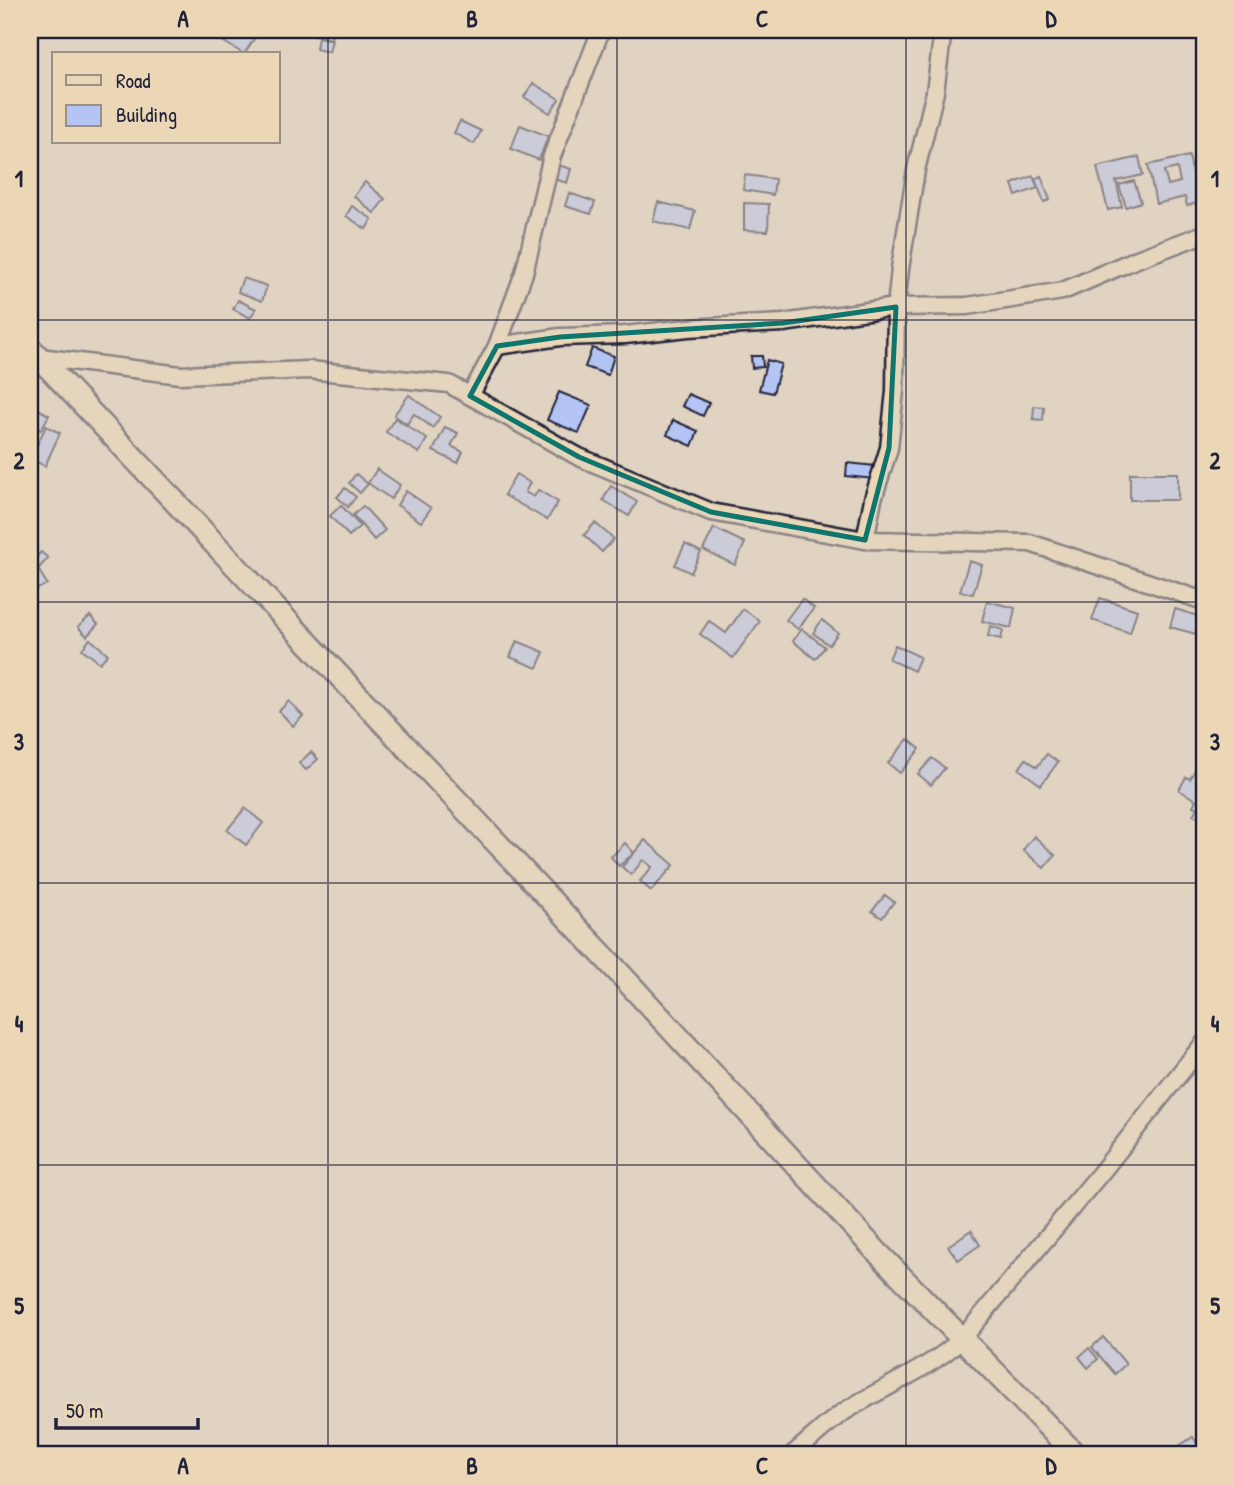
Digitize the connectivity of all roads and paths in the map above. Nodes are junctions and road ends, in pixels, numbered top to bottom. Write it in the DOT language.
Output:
graph roads {
  1 [pos="601,30"];
  2 [pos="943,30"];
  3 [pos="1204,234"];
  4 [pos="896,307"];
  5 [pos="497,346"];
  6 [pos="32,353"];
  7 [pos="470,396"];
  8 [pos="865,540"];
  9 [pos="1204,600"];
  10 [pos="1204,1043"];
  11 [pos="962,1339"];
  12 [pos="792,1455"];
  13 [pos="1076,1455"];
  1 -- 5 [label="street"];
  2 -- 4 [label="street"];
  3 -- 4 [label="street"];
  4 -- 5 [label="street"];
  4 -- 8 [label="street"];
  5 -- 7 [label="street"];
  6 -- 7 [label="street"];
  6 -- 11 [label="street"];
  7 -- 8 [label="street"];
  8 -- 9 [label="street"];
  10 -- 11 [label="street"];
  11 -- 12 [label="street"];
  11 -- 13 [label="street"];
}
